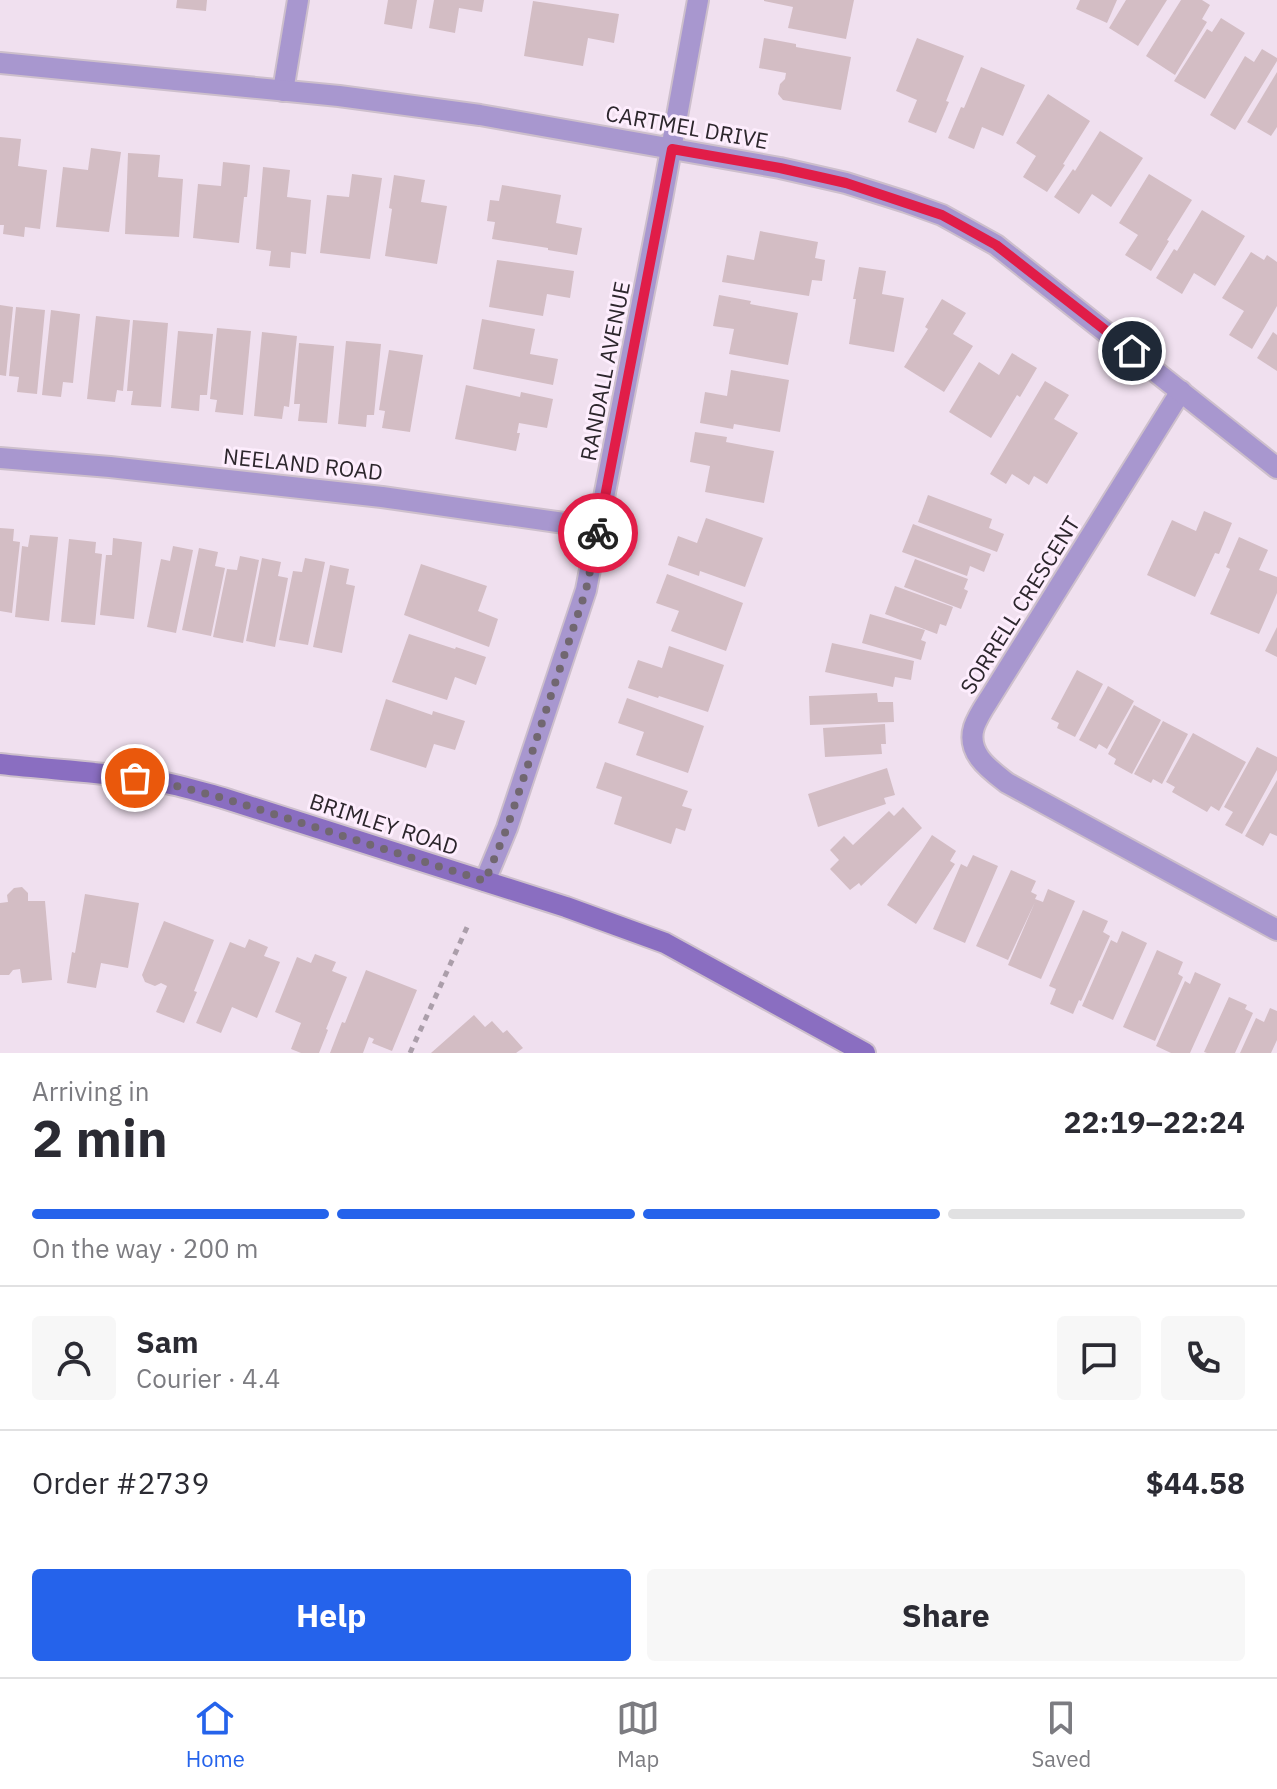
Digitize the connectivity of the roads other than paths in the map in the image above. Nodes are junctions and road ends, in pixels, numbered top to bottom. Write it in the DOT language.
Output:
graph roads {
  1 [pos="298,0"];
  2 [pos="698,0"];
  3 [pos="0,63"];
  4 [pos="283,91"];
  5 [pos="672,149"];
  6 [pos="1181,391"];
  7 [pos="0,458"];
  8 [pos="1277,468"];
  9 [pos="599,528"];
  10 [pos="0,764"];
  11 [pos="485,881"];
  12 [pos="1277,930"];
  13 [pos="865,1053"];
  1 -- 4 [label="street"];
  2 -- 5 [label="street, RANDALL AVENUE"];
  3 -- 4 [label="street, CARTMEL DRIVE"];
  4 -- 5 [label="street, CARTMEL DRIVE"];
  5 -- 6 [label="street, CARTMEL DRIVE"];
  5 -- 9 [label="street, RANDALL AVENUE"];
  6 -- 8 [label="street, CARTMEL DRIVE"];
  6 -- 12 [label="street, SORRELL CRESCENT"];
  7 -- 9 [label="street, NEELAND ROAD"];
  9 -- 11 [label="street, RANDALL AVENUE"];
  10 -- 11 [label="main road, BRIMLEY ROAD"];
  11 -- 13 [label="main road, BRIMLEY ROAD"];
}
